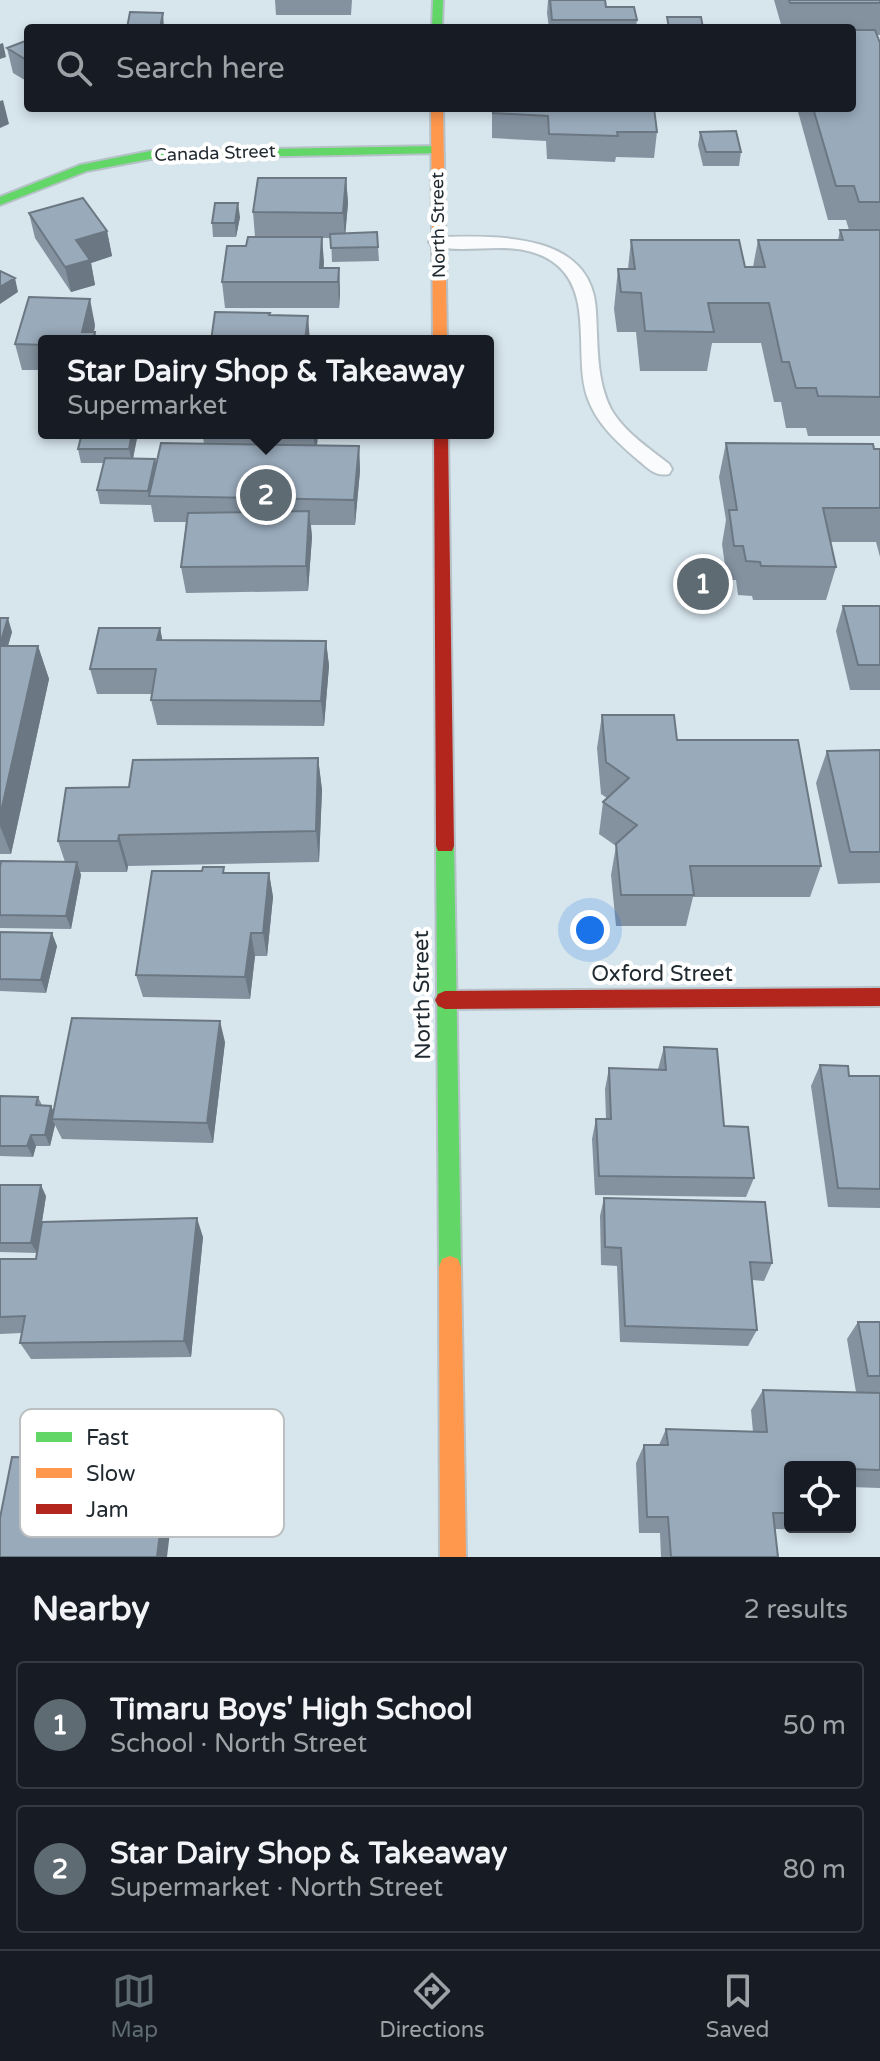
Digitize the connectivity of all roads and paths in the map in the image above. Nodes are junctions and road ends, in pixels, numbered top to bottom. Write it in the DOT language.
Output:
graph roads {
  1 [pos="438,0"];
  2 [pos="437,24"];
  3 [pos="437,112"];
  4 [pos="437,150"];
  5 [pos="0,201"];
  6 [pos="438,242"];
  7 [pos="440,335"];
  8 [pos="441,439"];
  9 [pos="662,469"];
  10 [pos="880,997"];
  11 [pos="445,1000"];
  12 [pos="453,1557"];
  1 -- 2 [label="street"];
  3 -- 4 [label="street, North Street"];
  4 -- 5 [label="street, Canada Street"];
  4 -- 6 [label="street, North Street"];
  6 -- 7 [label="street, North Street"];
  6 -- 9 [label="lane"];
  8 -- 11 [label="street, North Street"];
  10 -- 11 [label="street, Oxford Street"];
  11 -- 12 [label="street, North Street"];
}
